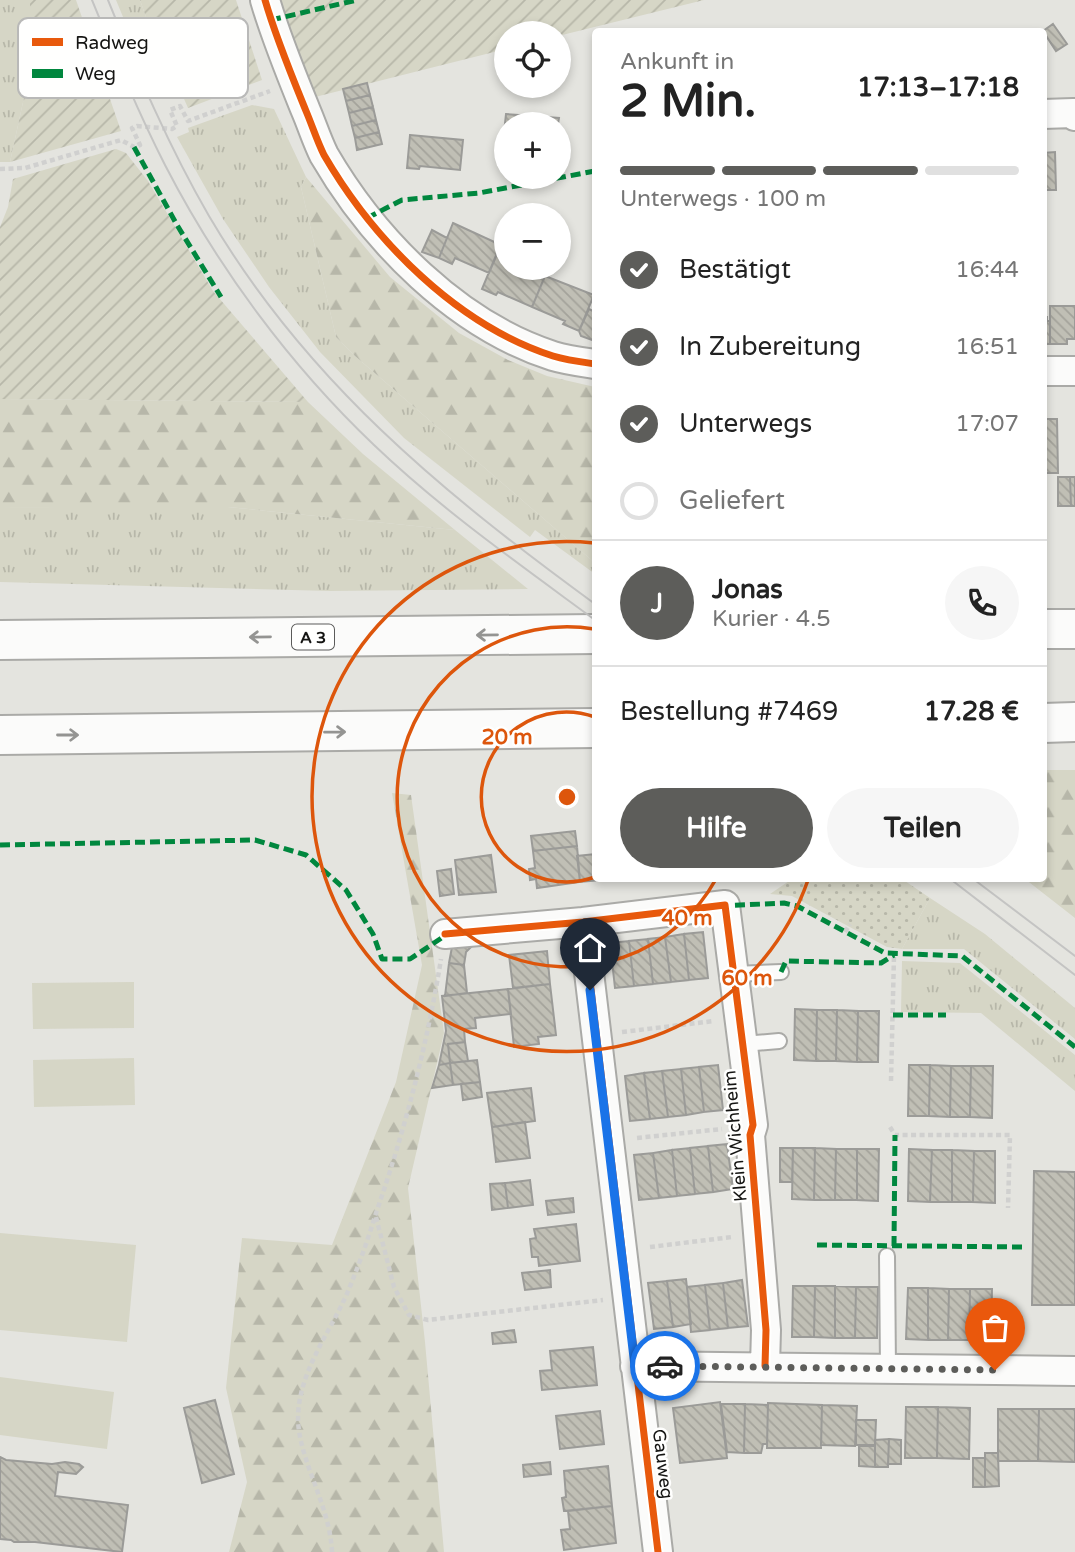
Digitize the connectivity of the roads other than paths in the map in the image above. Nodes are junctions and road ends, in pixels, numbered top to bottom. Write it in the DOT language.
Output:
graph roads {
  1 [pos="265,0"];
  2 [pos="1047,114"];
  3 [pos="1074,114"];
  4 [pos="592,363"];
  5 [pos="1047,371"];
  6 [pos="1075,371"];
  7 [pos="1047,629"];
  8 [pos="1075,629"];
  9 [pos="592,634"];
  10 [pos="0,640"];
  11 [pos="1075,722"];
  12 [pos="1047,723"];
  13 [pos="592,728"];
  14 [pos="0,735"];
  15 [pos="583,922"];
  16 [pos="445,934"];
  17 [pos="781,972"];
  18 [pos="734,974"];
  19 [pos="741,1031"];
  20 [pos="779,1041"];
  21 [pos="887,1256"];
  22 [pos="635,1366"];
  23 [pos="765,1366"];
  24 [pos="888,1368"];
  25 [pos="1075,1371"];
  26 [pos="658,1552"];
  1 -- 4 [label="street"];
  2 -- 3 [label="street"];
  5 -- 6 [label="street"];
  7 -- 8 [label="highway"];
  9 -- 10 [label="highway, A 3, one-way"];
  11 -- 12 [label="highway"];
  14 -- 13 [label="highway, one-way"];
  15 -- 16 [label="street"];
  15 -- 18 [label="street, Klein Wichheim"];
  15 -- 22 [label="street, Gauweg"];
  17 -- 18 [label="lane"];
  18 -- 19 [label="street, Klein Wichheim"];
  19 -- 20 [label="lane"];
  19 -- 23 [label="street, Klein Wichheim"];
  21 -- 24 [label="lane"];
  22 -- 23 [label="street"];
  22 -- 26 [label="street, Gauweg"];
  23 -- 24 [label="street"];
  24 -- 25 [label="street"];
}
